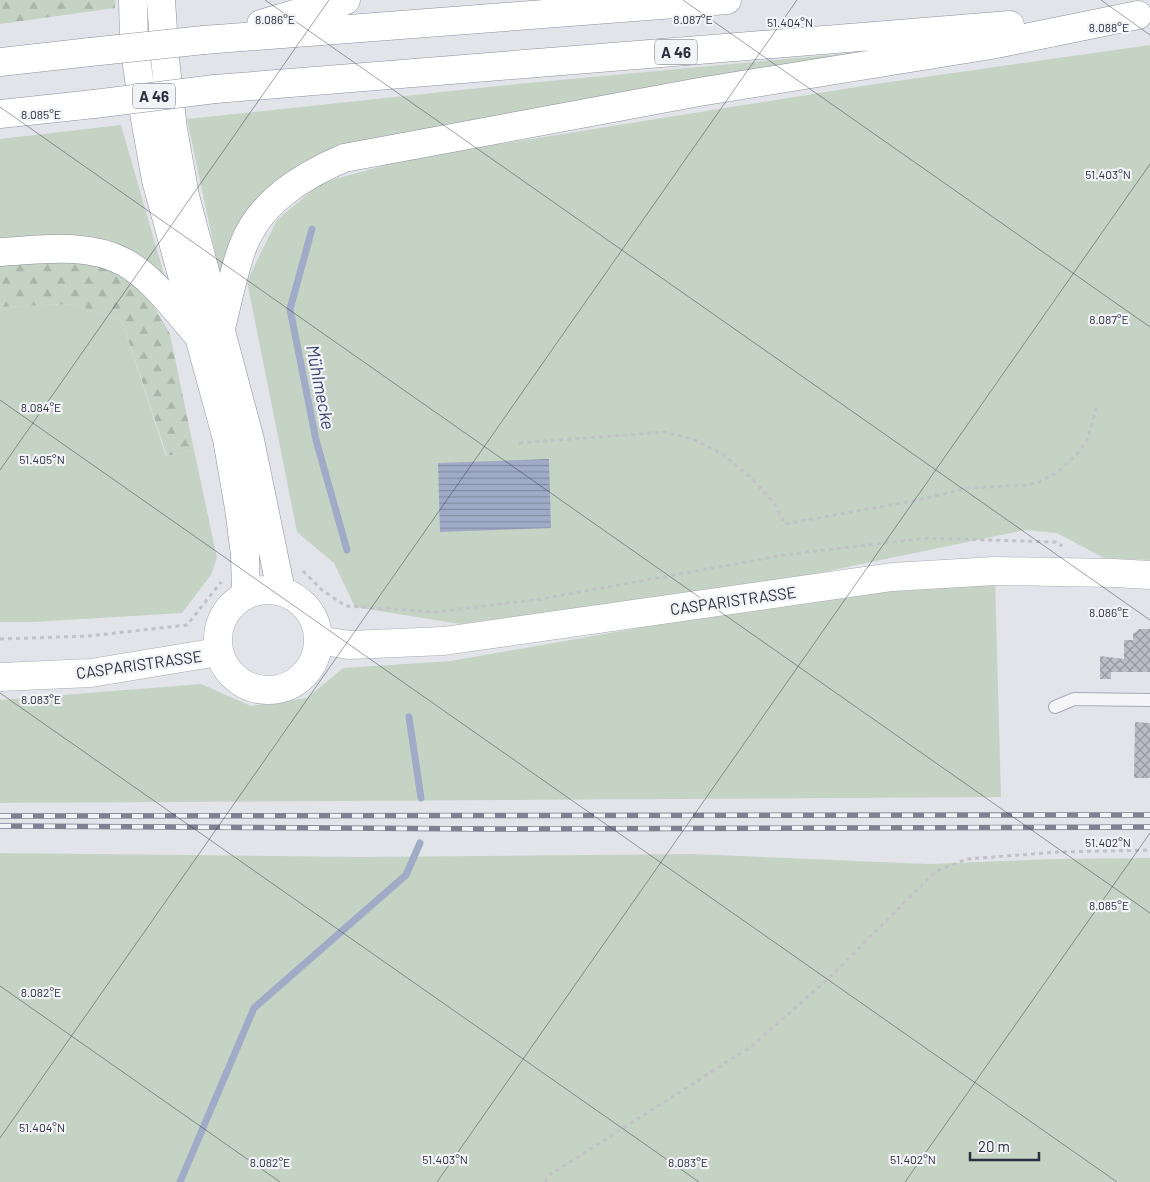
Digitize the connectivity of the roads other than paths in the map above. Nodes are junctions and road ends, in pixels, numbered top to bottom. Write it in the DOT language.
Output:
graph roads {
  1 [pos="133,0"];
  2 [pos="161,0"];
  3 [pos="346,0"];
  4 [pos="727,0"];
  5 [pos="1144,15"];
  6 [pos="204,40"];
  7 [pos="0,62"];
  8 [pos="0,114"];
  9 [pos="0,252"];
  10 [pos="210,332"];
  11 [pos="1150,575"];
  12 [pos="281,591"];
  13 [pos="246,594"];
  14 [pos="318,640"];
  15 [pos="218,652"];
  16 [pos="0,677"];
  17 [pos="1150,700"];
  18 [pos="1055,707"];
  1 -- 10 [label="main road"];
  2 -- 10 [label="main road"];
  3 -- 6 [label="main road"];
  4 -- 6 [label="main road"];
  5 -- 8 [label="main road, A 46, bridge"];
  5 -- 10 [label="main road"];
  6 -- 7 [label="main road, bridge"];
  9 -- 10 [label="main road"];
  10 -- 12 [label="main road"];
  10 -- 13 [label="main road"];
  11 -- 14 [label="main road, CASPARISTRASSE"];
  12 -- 13 [label="main road"];
  12 -- 14 [label="main road"];
  13 -- 15 [label="main road"];
  14 -- 15 [label="main road"];
  15 -- 16 [label="main road, CASPARISTRASSE"];
  17 -- 18 [label="lane"];
}
